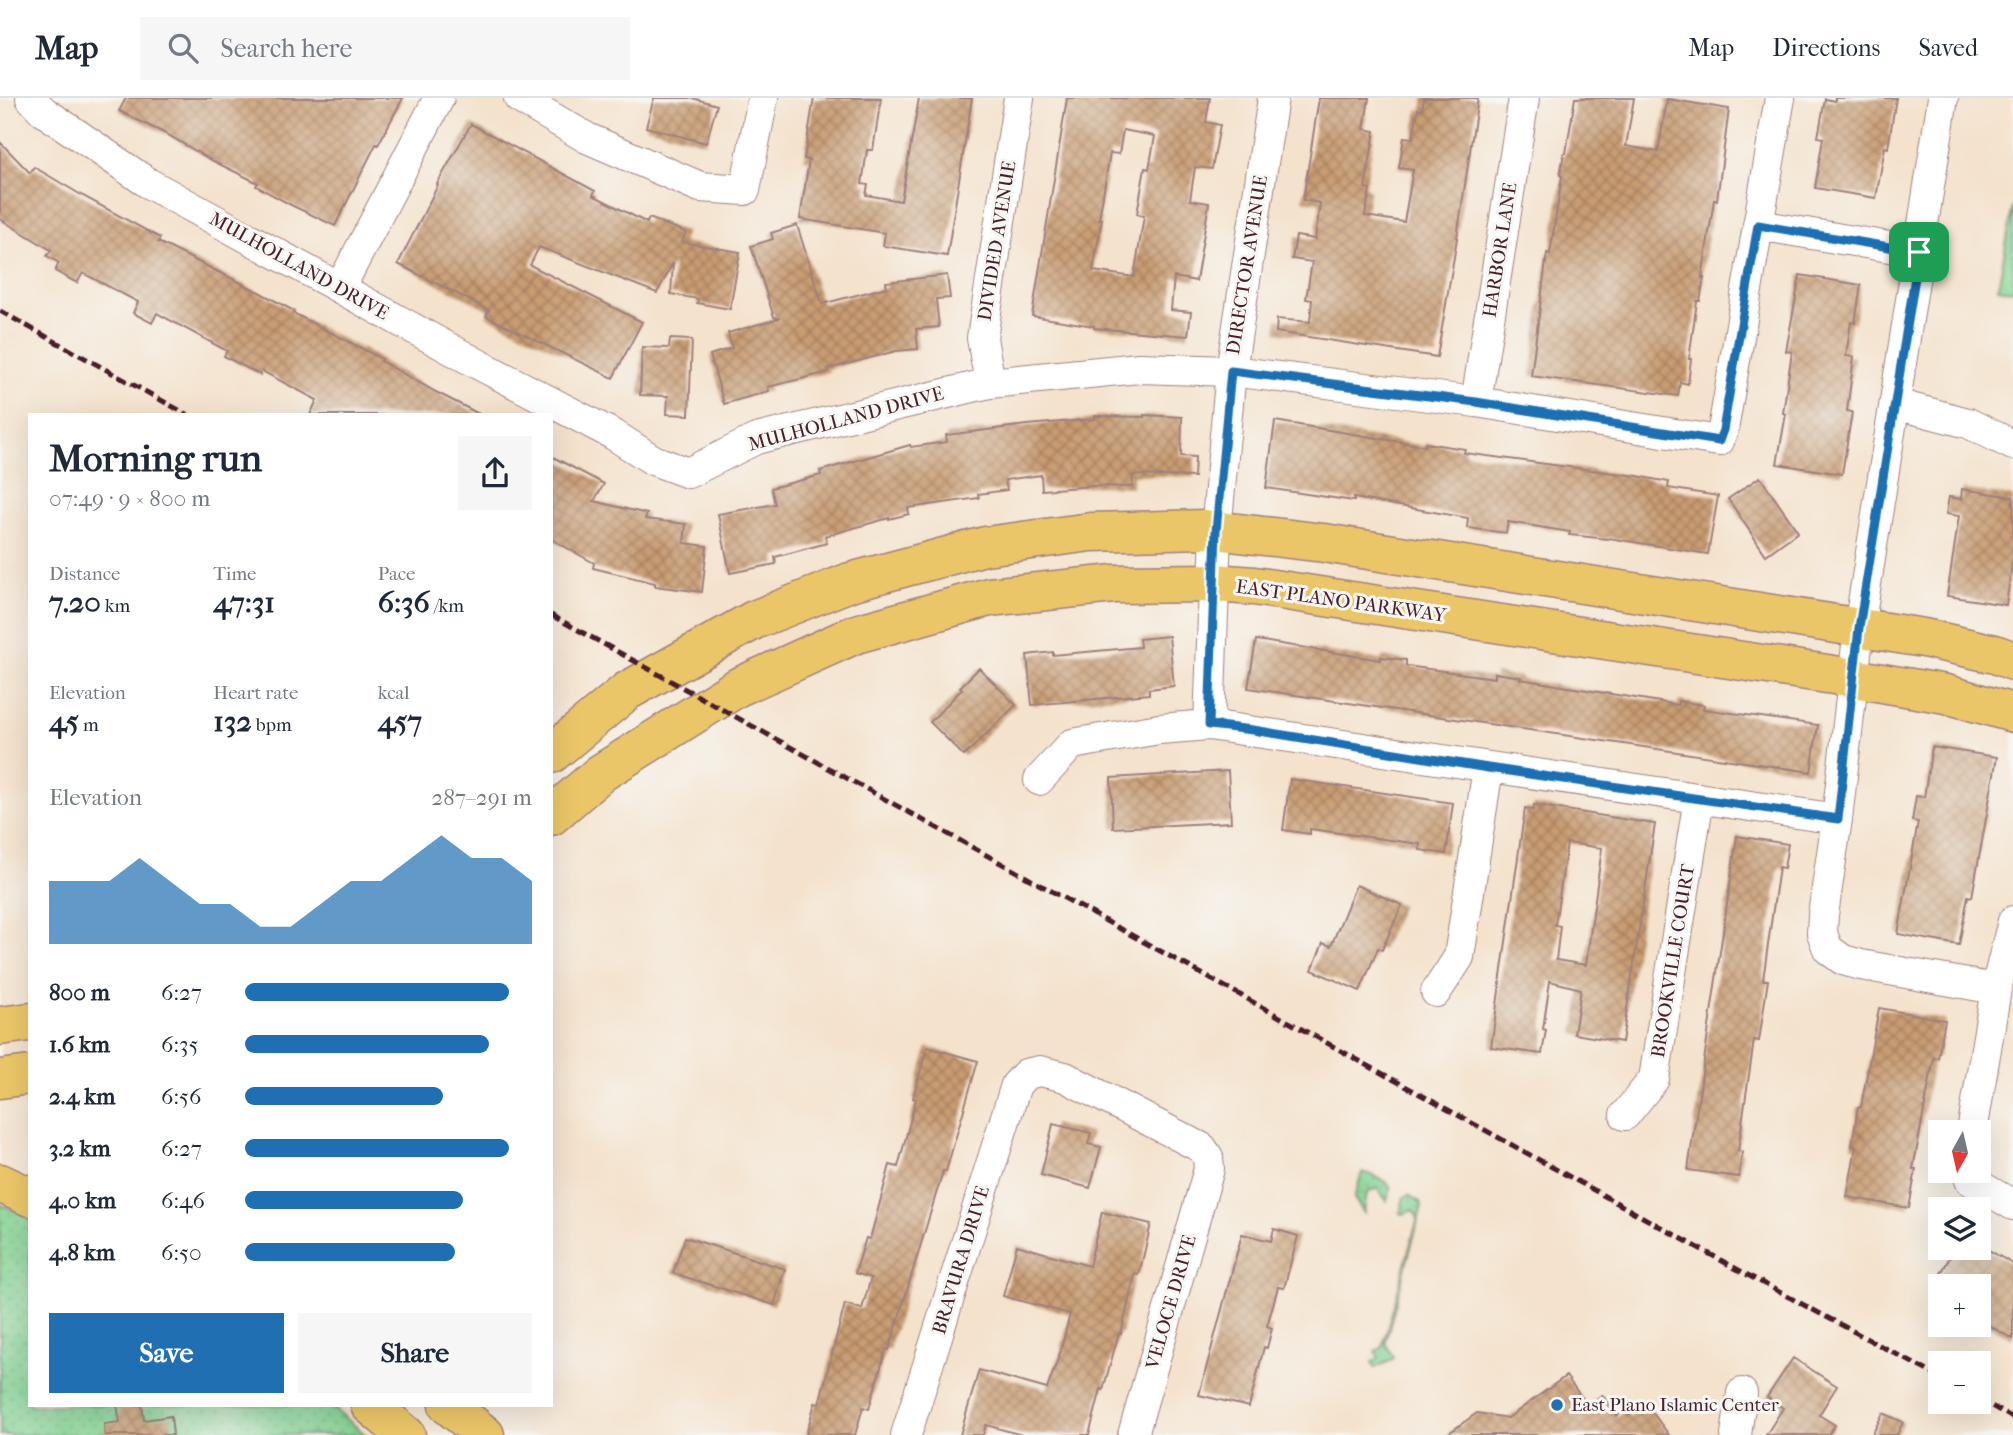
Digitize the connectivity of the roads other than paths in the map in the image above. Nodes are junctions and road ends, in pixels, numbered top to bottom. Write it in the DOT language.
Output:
graph roads {
  1 [pos="31,98"];
  2 [pos="439,98"];
  3 [pos="519,98"];
  4 [pos="763,98"];
  5 [pos="1019,98"];
  6 [pos="1273,98"];
  7 [pos="1524,98"];
  8 [pos="1780,98"];
  9 [pos="1943,98"];
  10 [pos="1758,225"];
  11 [pos="1919,252"];
  12 [pos="340,288"];
  13 [pos="1231,371"];
  14 [pos="990,383"];
  15 [pos="1476,402"];
  16 [pos="1895,404"];
  17 [pos="2013,444"];
  18 [pos="1216,531"];
  19 [pos="1214,583"];
  20 [pos="1859,628"];
  21 [pos="2013,661"];
  22 [pos="1853,678"];
  23 [pos="2013,713"];
  24 [pos="1209,725"];
  25 [pos="553,752"];
  26 [pos="1488,768"];
  27 [pos="1040,780"];
  28 [pos="1699,798"];
  29 [pos="553,814"];
  30 [pos="1838,819"];
  31 [pos="2013,921"];
  32 [pos="1996,989"];
  33 [pos="1436,992"];
  34 [pos="28,1022"];
  35 [pos="0,1026"];
  36 [pos="28,1075"];
  37 [pos="0,1079"];
  38 [pos="1016,1085"];
  39 [pos="1625,1115"];
  40 [pos="1974,1120"];
  41 [pos="0,1183"];
  42 [pos="1981,1183"];
  43 [pos="28,1196"];
  44 [pos="2013,1205"];
  45 [pos="1742,1393"];
  46 [pos="372,1407"];
  47 [pos="450,1407"];
  48 [pos="406,1435"];
  49 [pos="485,1435"];
  50 [pos="906,1435"];
  51 [pos="1133,1435"];
  52 [pos="1736,1435"];
  1 -- 12 [label="street, MULHOLLAND DRIVE"];
  2 -- 12 [label="street"];
  3 -- 4 [label="street"];
  5 -- 14 [label="street, DIVIDED AVENUE"];
  6 -- 13 [label="street, DIRECTOR AVENUE"];
  7 -- 15 [label="street, HARBOR LANE"];
  8 -- 10 [label="street"];
  9 -- 11 [label="street"];
  10 -- 11 [label="street"];
  10 -- 15 [label="street, MULHOLLAND DRIVE"];
  11 -- 16 [label="street"];
  12 -- 14 [label="street, MULHOLLAND DRIVE"];
  13 -- 14 [label="street, MULHOLLAND DRIVE"];
  13 -- 15 [label="street, MULHOLLAND DRIVE"];
  13 -- 18 [label="street, DIRECTOR AVENUE"];
  16 -- 17 [label="street"];
  16 -- 20 [label="street"];
  18 -- 19 [label="street, DIRECTOR AVENUE"];
  18 -- 20 [label="main road"];
  18 -- 25 [label="main road"];
  19 -- 22 [label="main road, EAST PLANO PARKWAY"];
  19 -- 24 [label="street, DIRECTOR AVENUE"];
  19 -- 29 [label="main road, EAST PLANO PARKWAY"];
  20 -- 21 [label="main road"];
  20 -- 22 [label="street"];
  22 -- 23 [label="main road, EAST PLANO PARKWAY"];
  22 -- 30 [label="street"];
  24 -- 26 [label="street"];
  24 -- 27 [label="street"];
  26 -- 28 [label="street"];
  26 -- 33 [label="street"];
  28 -- 30 [label="street"];
  28 -- 39 [label="street, BROOKVILLE COURT"];
  30 -- 32 [label="street"];
  31 -- 32 [label="street"];
  32 -- 40 [label="street"];
  34 -- 35 [label="main road"];
  36 -- 37 [label="main road"];
  38 -- 50 [label="street, BRAVURA DRIVE"];
  38 -- 51 [label="street, VELOCE DRIVE"];
  41 -- 43 [label="main road"];
  42 -- 44 [label="street"];
  45 -- 52 [label="street"];
  46 -- 48 [label="main road"];
  47 -- 49 [label="main road"];
}
